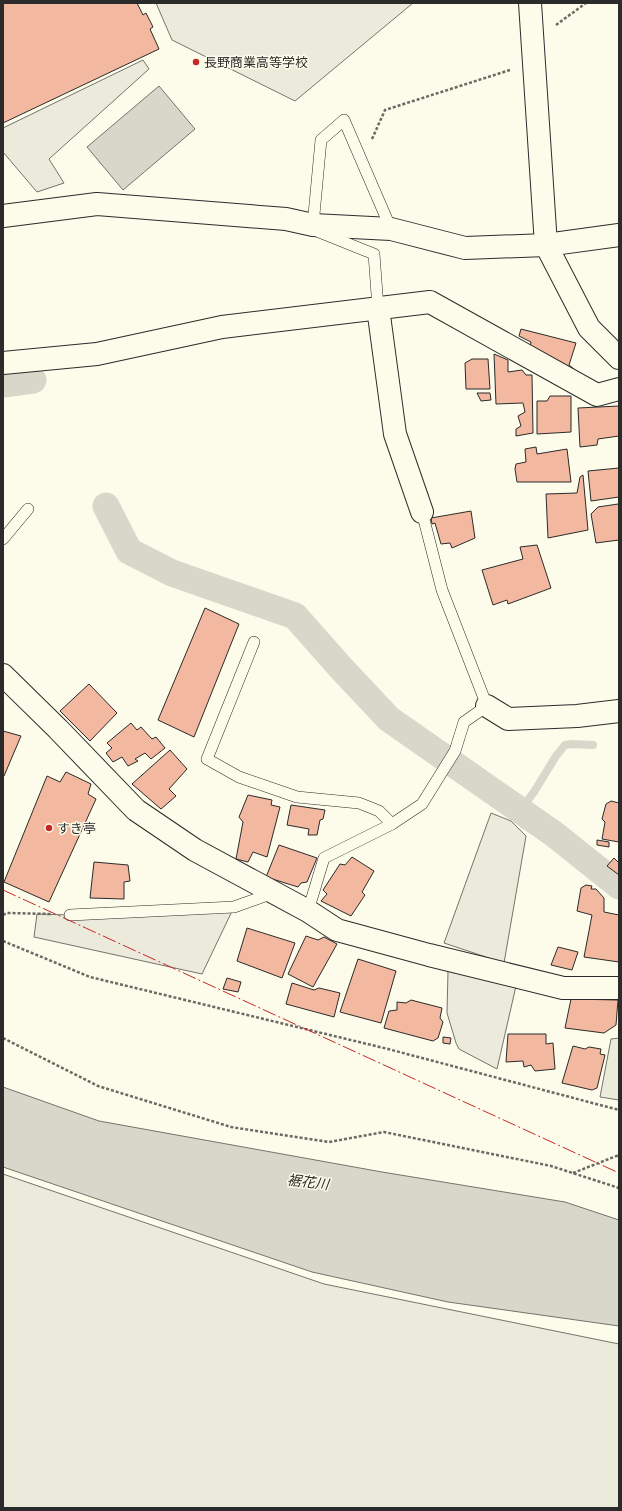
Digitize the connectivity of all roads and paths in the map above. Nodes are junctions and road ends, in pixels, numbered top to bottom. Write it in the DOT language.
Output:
graph roads {
  1 [pos="530,3"];
  2 [pos="586,3"];
  3 [pos="533,52"];
  4 [pos="362,163"];
  5 [pos="3,216"];
  6 [pos="286,219"];
  7 [pos="312,225"];
  8 [pos="391,229"];
  9 [pos="619,235"];
  10 [pos="546,245"];
  11 [pos="378,308"];
  12 [pos="619,358"];
  13 [pos="3,363"];
  14 [pos="619,389"];
  15 [pos="28,509"];
  16 [pos="422,512"];
  17 [pos="3,539"];
  18 [pos="254,642"];
  19 [pos="3,675"];
  20 [pos="487,706"];
  21 [pos="619,711"];
  22 [pos="392,824"];
  23 [pos="274,893"];
  24 [pos="308,911"];
  25 [pos="3,915"];
  26 [pos="70,915"];
  27 [pos="3,940"];
  28 [pos="619,988"];
  29 [pos="3,1038"];
  30 [pos="619,1110"];
  31 [pos="619,1155"];
  32 [pos="572,1173"];
  33 [pos="619,1188"];
  1 -- 3 [label="street"];
  2 -- 3 [label="path"];
  3 -- 4 [label="path"];
  3 -- 10 [label="street"];
  4 -- 7 [label="lane"];
  4 -- 8 [label="lane"];
  5 -- 6 [label="street"];
  6 -- 7 [label="street"];
  6 -- 11 [label="lane"];
  7 -- 8 [label="street"];
  8 -- 10 [label="street"];
  9 -- 10 [label="street"];
  10 -- 12 [label="street"];
  11 -- 13 [label="street"];
  11 -- 14 [label="street"];
  11 -- 16 [label="street"];
  15 -- 17 [label="lane"];
  16 -- 20 [label="lane"];
  18 -- 22 [label="lane"];
  19 -- 23 [label="street"];
  20 -- 21 [label="street"];
  20 -- 22 [label="lane"];
  22 -- 24 [label="lane"];
  23 -- 24 [label="street"];
  23 -- 26 [label="lane"];
  24 -- 28 [label="street"];
  25 -- 26 [label="path"];
  27 -- 30 [label="path"];
  29 -- 32 [label="path"];
  31 -- 32 [label="path"];
  32 -- 33 [label="path"];
}
